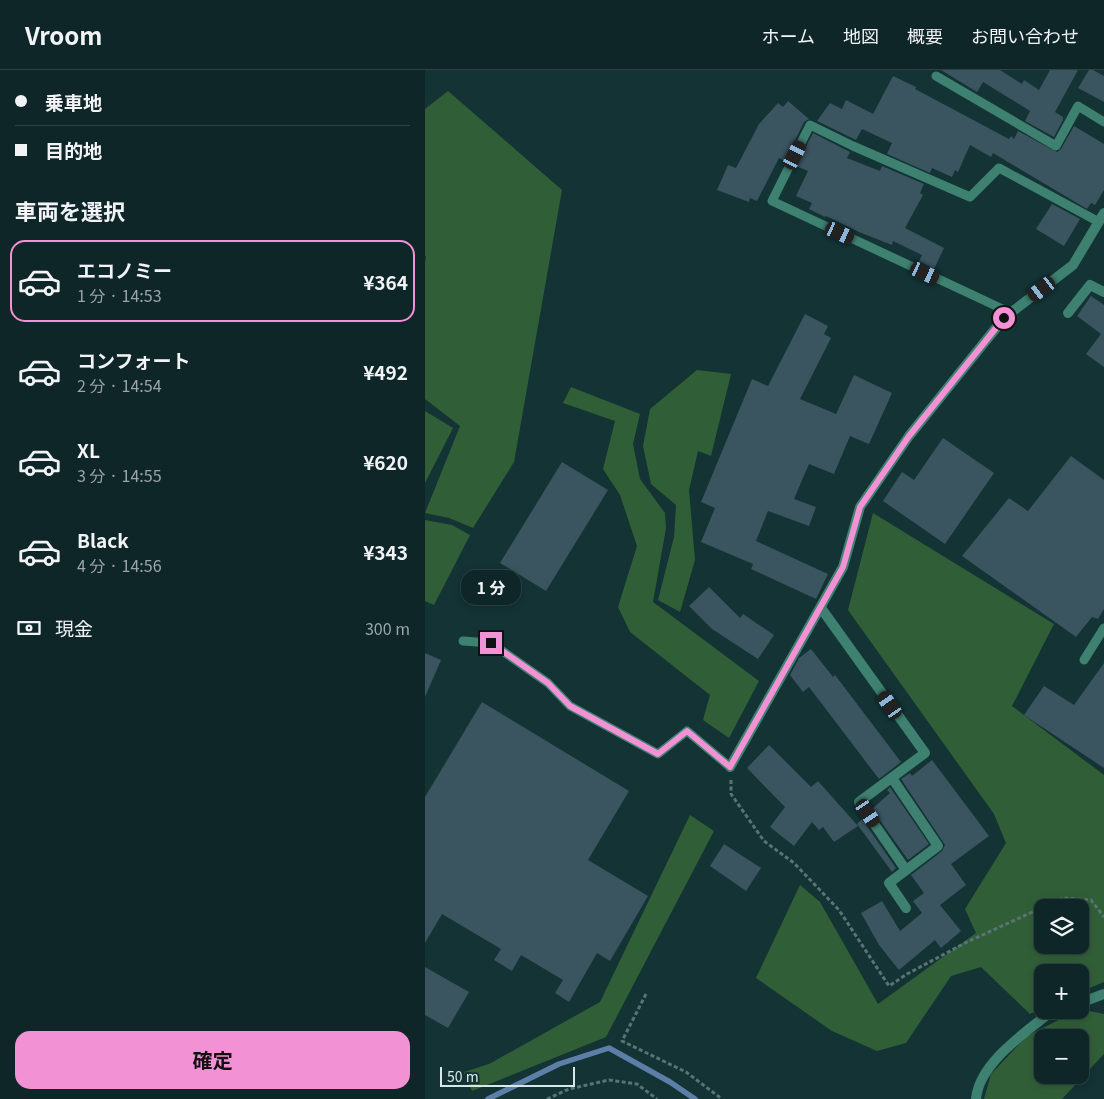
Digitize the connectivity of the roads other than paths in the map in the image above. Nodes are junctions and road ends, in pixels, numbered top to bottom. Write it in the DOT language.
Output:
graph roads {
  1 [pos="936,76"];
  2 [pos="1104,122"];
  3 [pos="1102,217"];
  4 [pos="1104,292"];
  5 [pos="1011,313"];
  6 [pos="1068,313"];
  7 [pos="821,608"];
  8 [pos="1104,628"];
  9 [pos="463,641"];
  10 [pos="1084,660"];
  11 [pos="730,767"];
  12 [pos="891,778"];
  13 [pos="906,870"];
  14 [pos="906,908"];
  15 [pos="1104,994"];
  16 [pos="1089,1000"];
  17 [pos="1042,1019"];
  18 [pos="976,1099"];
  1 -- 2 [label="lane"];
  3 -- 5 [label="street"];
  3 -- 5 [label="lane"];
  4 -- 6 [label="street"];
  5 -- 7 [label="street"];
  7 -- 11 [label="street"];
  7 -- 12 [label="street"];
  8 -- 10 [label="lane"];
  9 -- 11 [label="lane"];
  12 -- 13 [label="street"];
  12 -- 13 [label="street"];
  13 -- 14 [label="street"];
  15 -- 16 [label="street"];
  17 -- 18 [label="street"];
}
